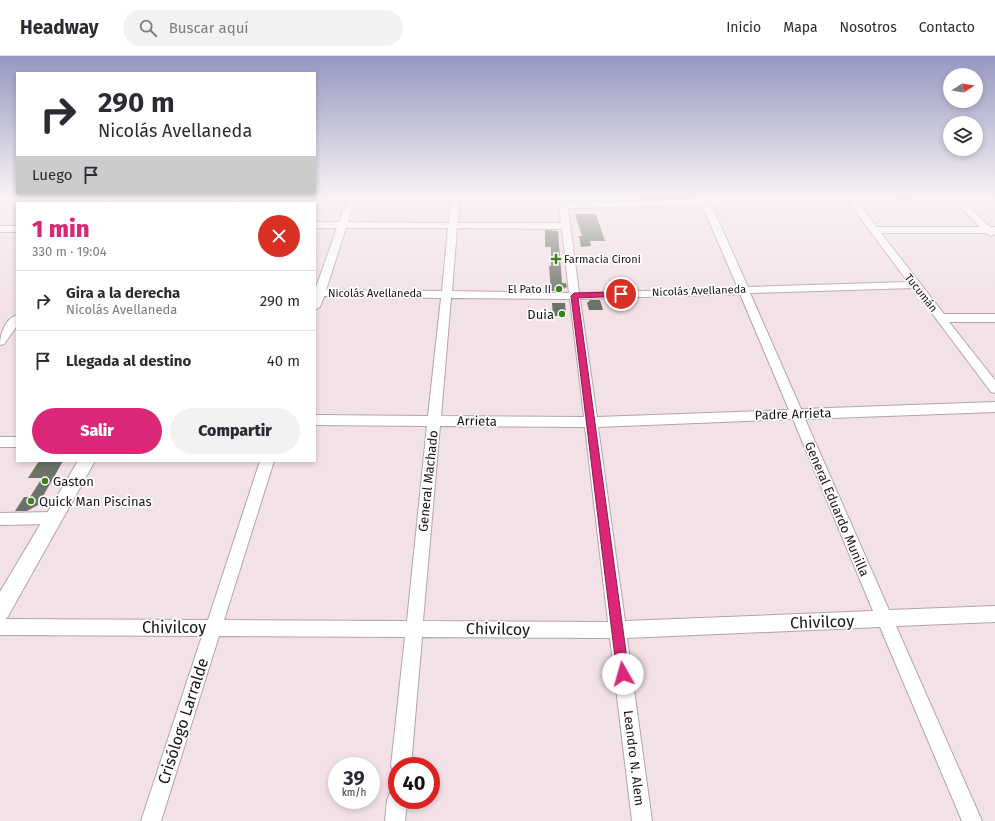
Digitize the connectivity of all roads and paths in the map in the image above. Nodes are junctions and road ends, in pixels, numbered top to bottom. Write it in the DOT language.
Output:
graph roads {
  1 [pos="340,232"];
  2 [pos="453,232"];
  3 [pos="567,232"];
  4 [pos="718,232"];
  5 [pos="875,232"];
  6 [pos="915,285"];
  7 [pos="743,289"];
  8 [pos="317,293"];
  9 [pos="447,294"];
  10 [pos="574,296"];
  11 [pos="941,318"];
  12 [pos="995,318"];
  13 [pos="16,320"];
  14 [pos="6,335"];
  15 [pos="995,389"];
  16 [pos="995,407"];
  17 [pos="798,414"];
  18 [pos="316,420"];
  19 [pos="434,420"];
  20 [pos="591,422"];
  21 [pos="0,442"];
  22 [pos="16,442"];
  23 [pos="85,462"];
  24 [pos="266,462"];
  25 [pos="53,518"];
  26 [pos="0,519"];
  27 [pos="0,611"];
  28 [pos="995,614"];
  29 [pos="884,620"];
  30 [pos="0,627"];
  31 [pos="212,627"];
  32 [pos="414,628"];
  33 [pos="617,630"];
  34 [pos="401,757"];
  35 [pos="396,809"];
  36 [pos="151,821"];
  37 [pos="395,821"];
  38 [pos="642,821"];
  39 [pos="972,821"];
  1 -- 8 [label="street"];
  2 -- 9 [label="street, General Machado"];
  3 -- 10 [label="street, Leandro N. Alem"];
  4 -- 7 [label="street, General Eduardo Munilla"];
  5 -- 6 [label="street, Tucumán"];
  6 -- 7 [label="street, Nicolás Avellaneda"];
  6 -- 11 [label="street, Tucumán"];
  7 -- 10 [label="street, Nicolás Avellaneda"];
  7 -- 17 [label="street, General Eduardo Munilla"];
  8 -- 9 [label="street, Nicolás Avellaneda"];
  9 -- 10 [label="street, Nicolás Avellaneda"];
  9 -- 19 [label="street, General Machado"];
  10 -- 20 [label="street, Leandro N. Alem"];
  11 -- 12 [label="street"];
  11 -- 15 [label="street, Tucumán"];
  13 -- 14 [label="street"];
  16 -- 17 [label="street, Padre Arrieta"];
  17 -- 20 [label="street, Padre Arrieta"];
  17 -- 29 [label="street, General Eduardo Munilla"];
  18 -- 19 [label="street, Arrieta"];
  19 -- 20 [label="street, Arrieta"];
  19 -- 32 [label="street, General Machado"];
  20 -- 33 [label="street, Leandro N. Alem"];
  21 -- 22 [label="street"];
  23 -- 25 [label="main road"];
  24 -- 31 [label="street, Crisólogo Larralde"];
  25 -- 26 [label="street"];
  25 -- 27 [label="main road"];
  28 -- 29 [label="street, Chivilcoy"];
  29 -- 33 [label="street, Chivilcoy"];
  29 -- 39 [label="street, General Eduardo Munilla"];
  30 -- 31 [label="street, Chivilcoy"];
  31 -- 32 [label="street, Chivilcoy"];
  31 -- 36 [label="street, Crisólogo Larralde"];
  32 -- 33 [label="street, Chivilcoy"];
  32 -- 34 [label="street, General Machado"];
  33 -- 38 [label="street, Leandro N. Alem"];
  35 -- 37 [label="street"];
}
